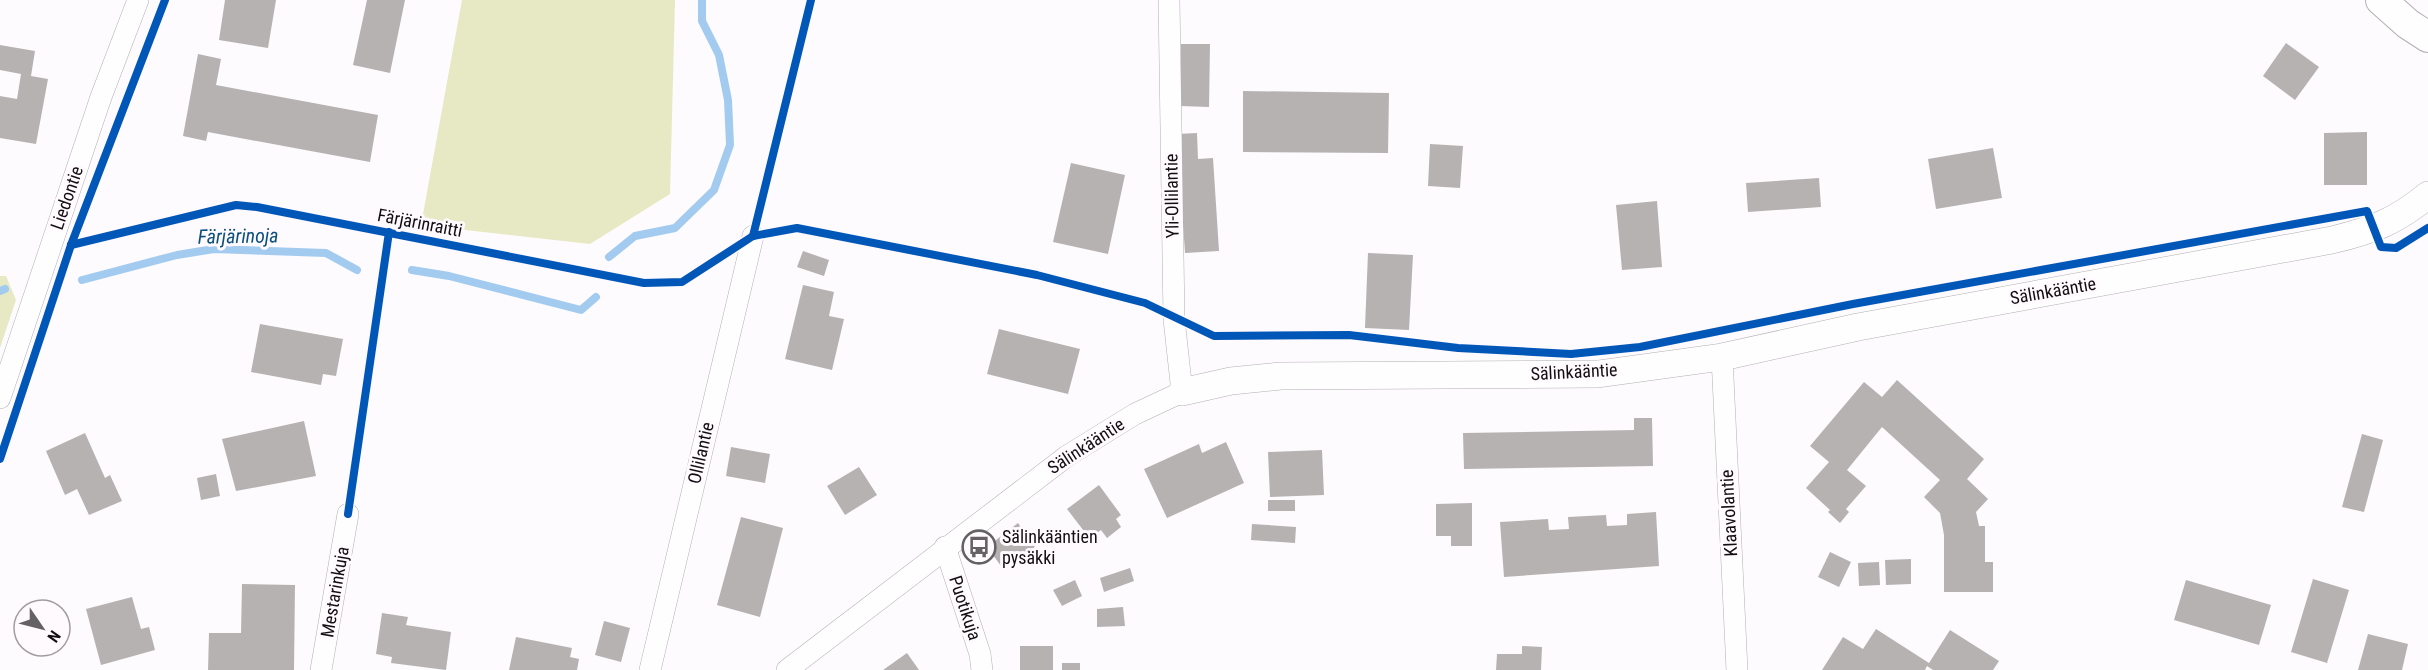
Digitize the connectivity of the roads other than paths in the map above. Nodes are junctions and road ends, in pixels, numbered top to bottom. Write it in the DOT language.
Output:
graph roads {
  1 [pos="138,0"];
  2 [pos="1169,0"];
  3 [pos="2381,0"];
  4 [pos="2392,0"];
  5 [pos="2428,12"];
  6 [pos="2428,37"];
  7 [pos="2428,195"];
  8 [pos="753,236"];
  9 [pos="1722,357"];
  10 [pos="1182,392"];
  11 [pos="0,398"];
  12 [pos="348,514"];
  13 [pos="945,547"];
  14 [pos="321,670"];
  15 [pos="650,670"];
  16 [pos="787,670"];
  17 [pos="982,670"];
  18 [pos="1737,670"];
  1 -- 11 [label="street, Liedontie"];
  2 -- 10 [label="street, Yli-Ollilantie"];
  3 -- 6 [label="main road"];
  4 -- 5 [label="main road"];
  7 -- 9 [label="street, Sälinkääntie"];
  8 -- 15 [label="street, Ollilantie"];
  9 -- 10 [label="street, Sälinkääntie"];
  9 -- 18 [label="street, Klaavolantie"];
  10 -- 13 [label="street, Sälinkääntie"];
  12 -- 14 [label="street, Mestarinkuja"];
  13 -- 16 [label="street, Sälinkääntie"];
  13 -- 17 [label="street, Puotikuja"];
}
